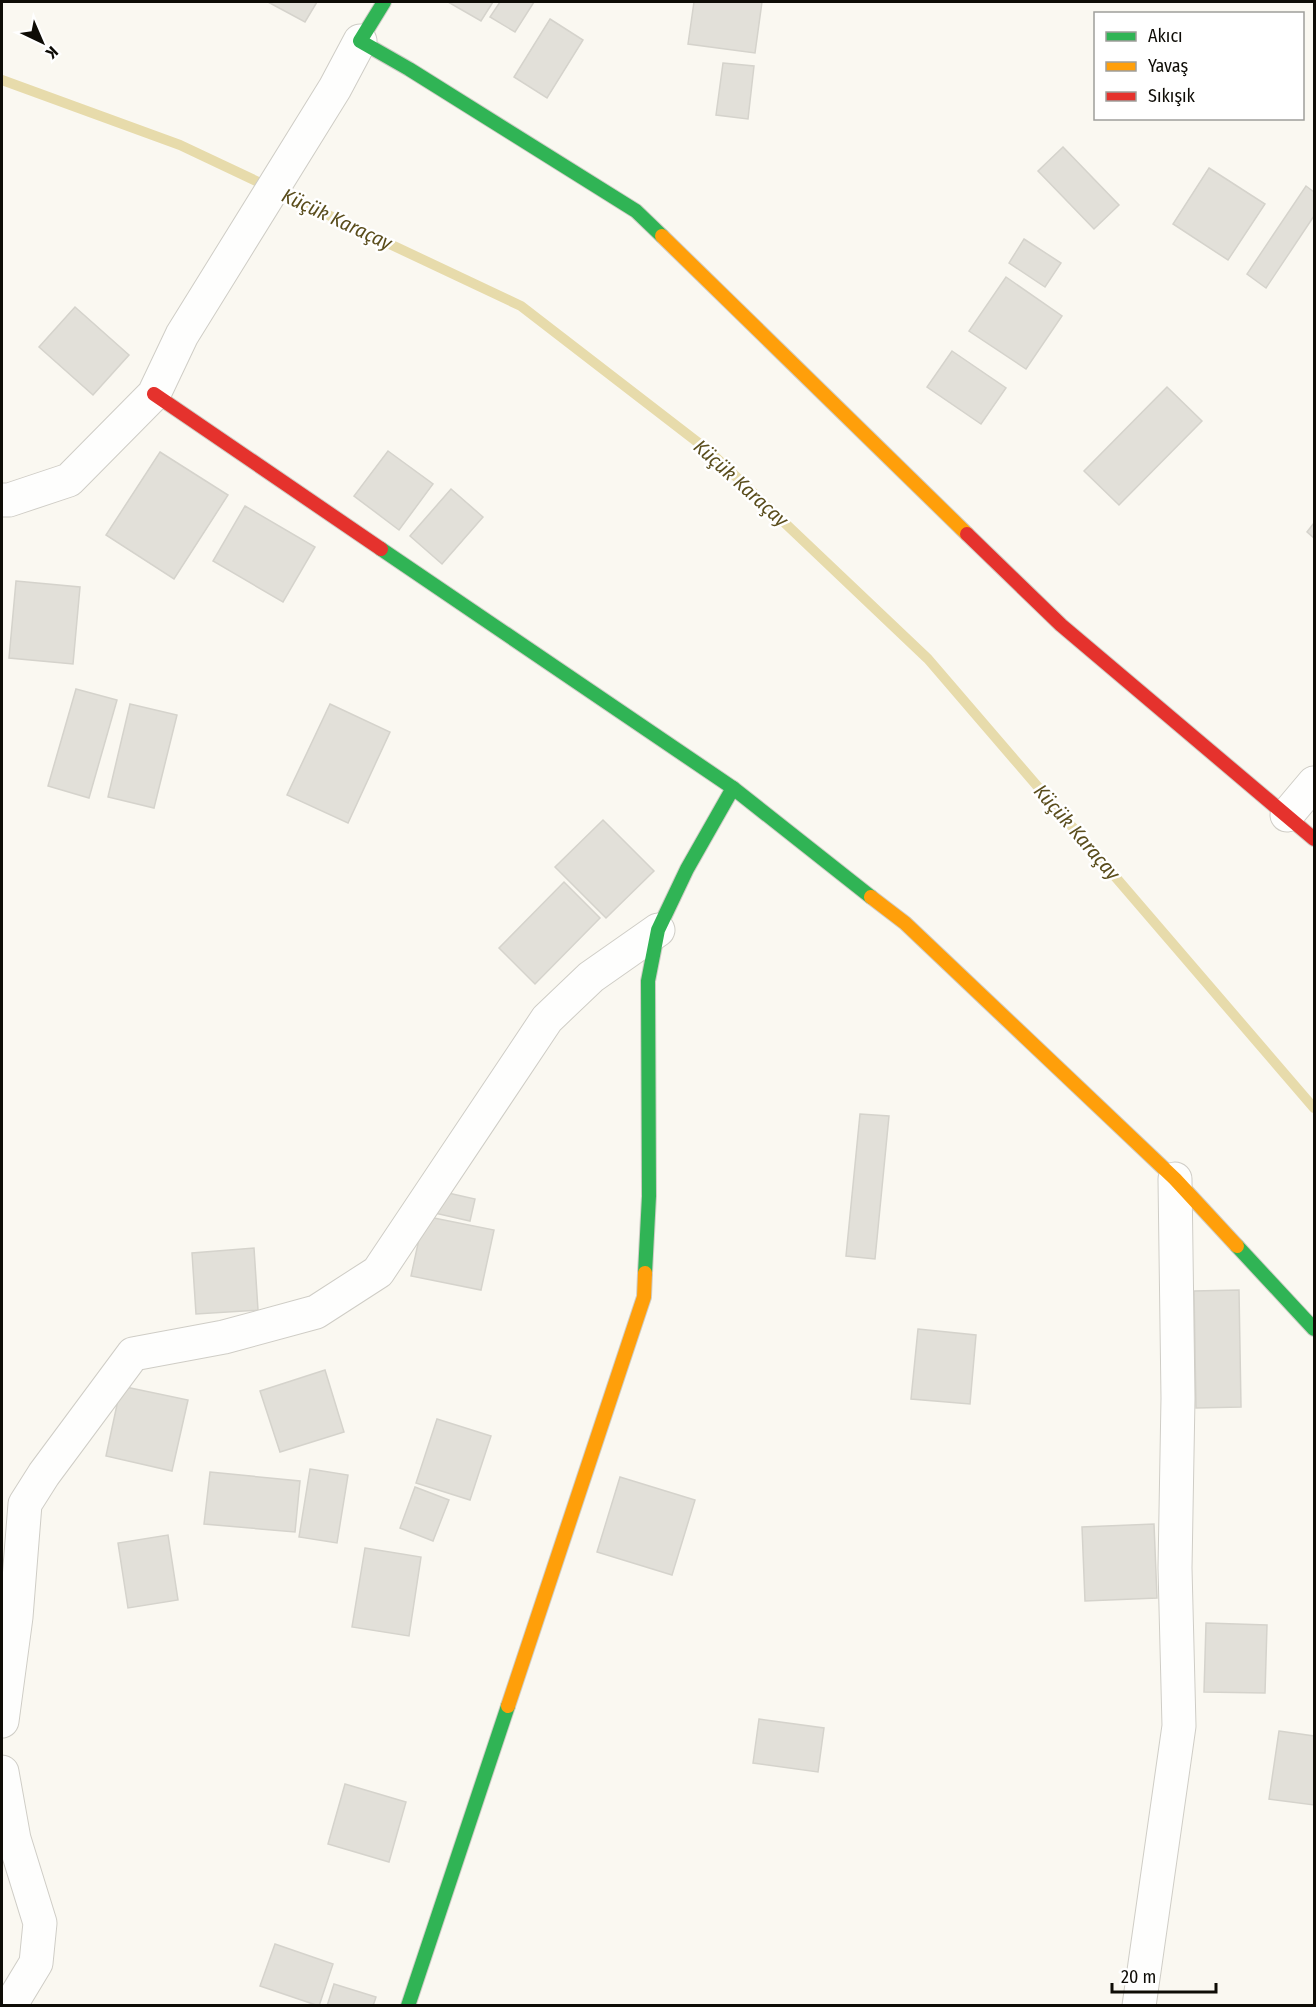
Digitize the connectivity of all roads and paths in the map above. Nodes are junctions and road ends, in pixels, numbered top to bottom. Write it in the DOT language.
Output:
graph roads {
  1 [pos="384,2"];
  2 [pos="360,41"];
  3 [pos="154,394"];
  4 [pos="2,500"];
  5 [pos="1314,783"];
  6 [pos="733,788"];
  7 [pos="1287,815"];
  8 [pos="1314,839"];
  9 [pos="658,930"];
  10 [pos="1175,1179"];
  11 [pos="1314,1329"];
  12 [pos="13,1508"];
  13 [pos="2,1721"];
  14 [pos="2,1772"];
  15 [pos="10,2006"];
  16 [pos="408,2006"];
  17 [pos="1139,2006"];
  1 -- 2 [label="street"];
  2 -- 3 [label="street"];
  2 -- 7 [label="street"];
  3 -- 4 [label="street"];
  3 -- 6 [label="street"];
  5 -- 7 [label="street"];
  6 -- 9 [label="street"];
  6 -- 10 [label="street"];
  7 -- 8 [label="street"];
  9 -- 12 [label="street"];
  9 -- 16 [label="street"];
  10 -- 11 [label="street"];
  10 -- 17 [label="street"];
  12 -- 13 [label="street"];
  14 -- 15 [label="street"];
}
